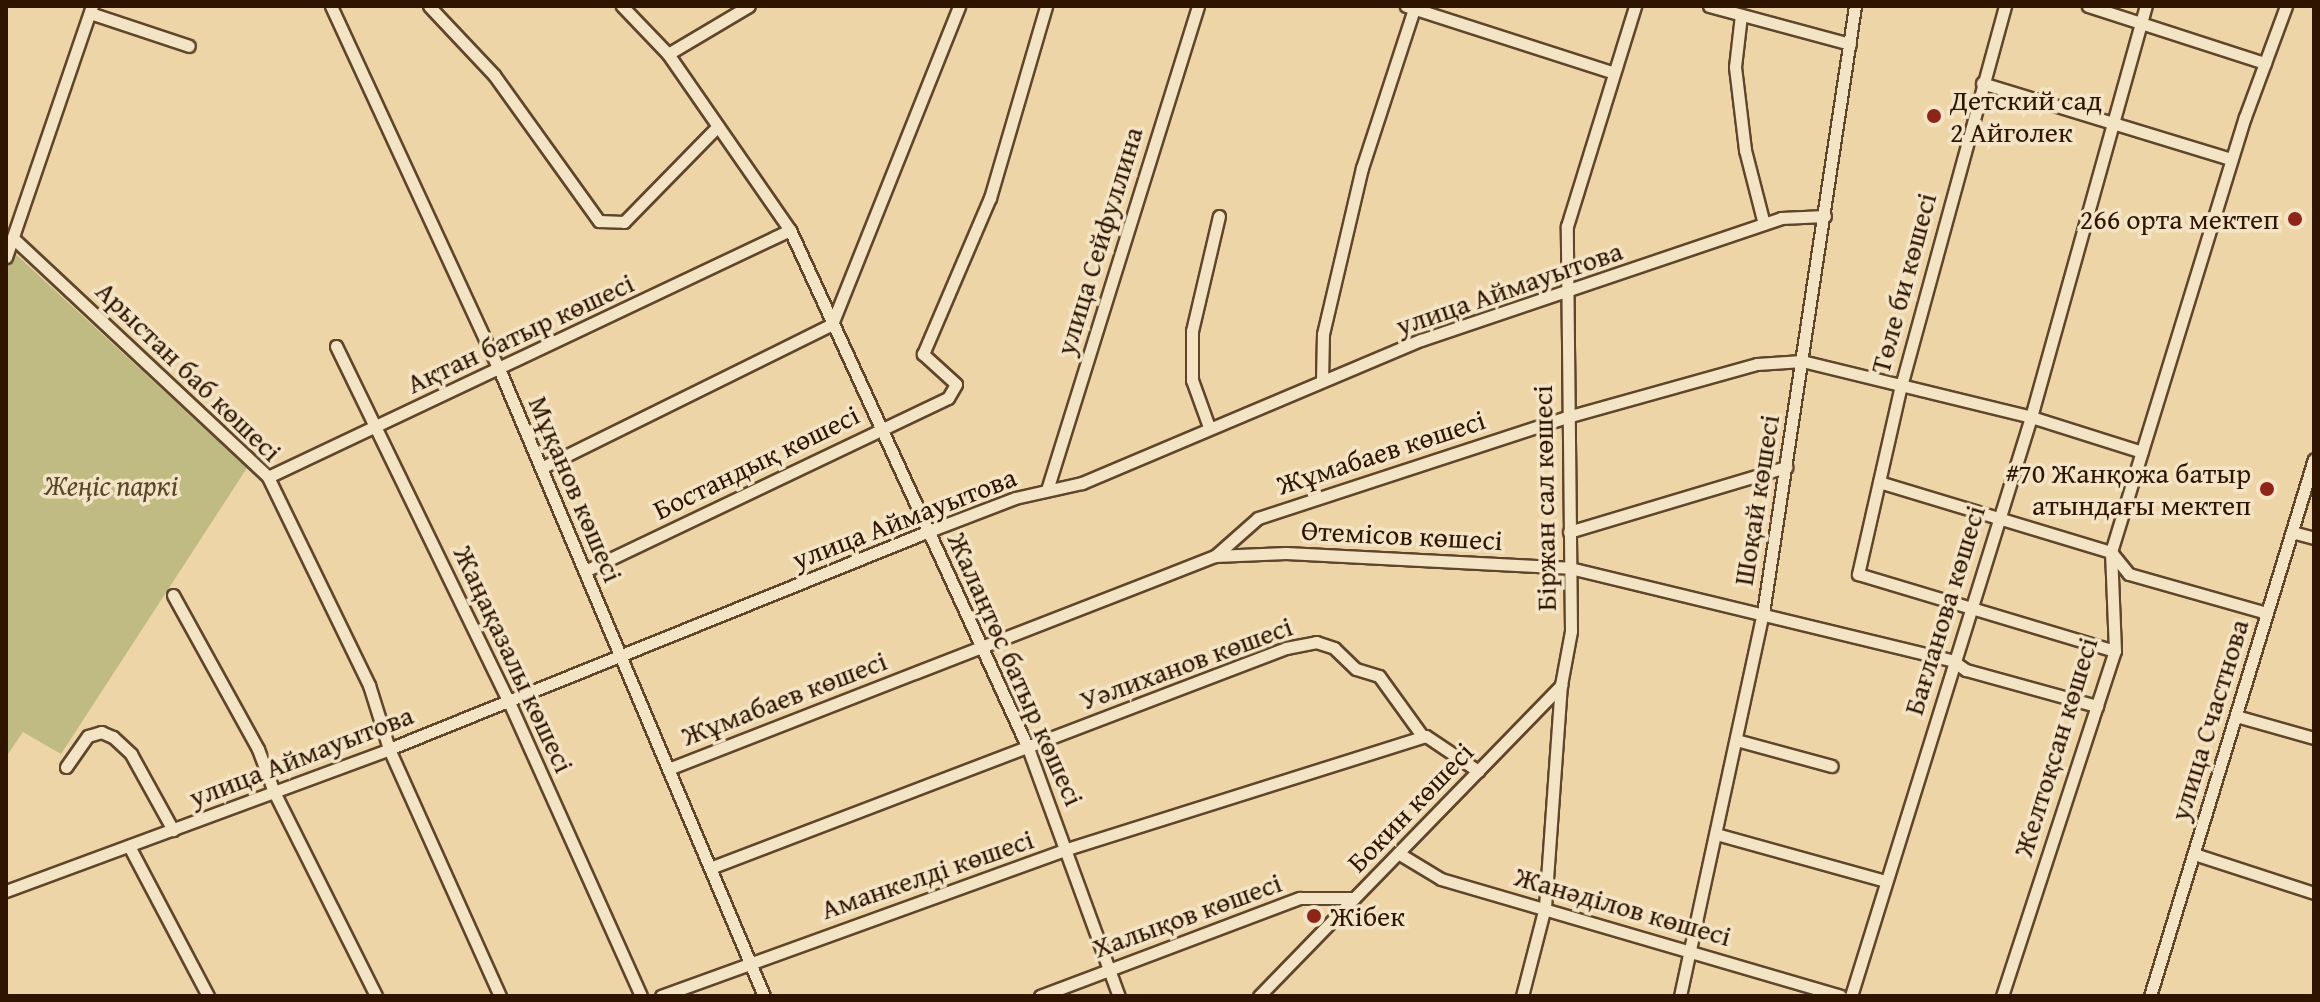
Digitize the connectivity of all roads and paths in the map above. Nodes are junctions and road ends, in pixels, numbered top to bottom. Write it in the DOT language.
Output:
graph roads {
  1 [pos="331,6"];
  2 [pos="429,6"];
  3 [pos="622,6"];
  4 [pos="749,6"];
  5 [pos="959,6"];
  6 [pos="1046,6"];
  7 [pos="1198,6"];
  8 [pos="1635,6"];
  9 [pos="1709,6"];
  10 [pos="1855,6"];
  11 [pos="2005,6"];
  12 [pos="2088,6"];
  13 [pos="2146,6"];
  14 [pos="2286,6"];
  15 [pos="1411,7"];
  16 [pos="91,10"];
  17 [pos="1741,15"];
  18 [pos="2142,22"];
  19 [pos="1850,44"];
  20 [pos="189,46"];
  21 [pos="668,54"];
  22 [pos="2265,63"];
  23 [pos="1612,72"];
  24 [pos="1982,83"];
  25 [pos="718,126"];
  26 [pos="2113,127"];
  27 [pos="2231,159"];
  28 [pos="1219,216"];
  29 [pos="1825,216"];
  30 [pos="1764,224"];
  31 [pos="790,230"];
  32 [pos="13,238"];
  33 [pos="6,257"];
  34 [pos="1564,291"];
  35 [pos="832,324"];
  36 [pos="336,346"];
  37 [pos="1802,361"];
  38 [pos="500,371"];
  39 [pos="1322,381"];
  40 [pos="1901,385"];
  41 [pos="1567,417"];
  42 [pos="2031,417"];
  43 [pos="378,427"];
  44 [pos="883,427"];
  45 [pos="1209,427"];
  46 [pos="2142,452"];
  47 [pos="2314,459"];
  48 [pos="1786,467"];
  49 [pos="541,468"];
  50 [pos="268,477"];
  51 [pos="1879,482"];
  52 [pos="1047,490"];
  53 [pos="1997,517"];
  54 [pos="929,531"];
  55 [pos="1569,532"];
  56 [pos="2292,532"];
  57 [pos="2314,538"];
  58 [pos="2111,552"];
  59 [pos="1215,556"];
  60 [pos="1570,568"];
  61 [pos="585,571"];
  62 [pos="173,595"];
  63 [pos="1970,607"];
  64 [pos="1763,613"];
  65 [pos="2267,613"];
  66 [pos="981,646"];
  67 [pos="2115,651"];
  68 [pos="622,658"];
  69 [pos="1953,661"];
  70 [pos="1561,685"];
  71 [pos="509,702"];
  72 [pos="2097,706"];
  73 [pos="2236,716"];
  74 [pos="1423,737"];
  75 [pos="2314,738"];
  76 [pos="1736,740"];
  77 [pos="1028,748"];
  78 [pos="389,749"];
  79 [pos="1832,766"];
  80 [pos="66,767"];
  81 [pos="668,769"];
  82 [pos="1478,771"];
  83 [pos="274,792"];
  84 [pos="173,830"];
  85 [pos="1716,834"];
  86 [pos="129,846"];
  87 [pos="1067,849"];
  88 [pos="1398,853"];
  89 [pos="2194,854"];
  90 [pos="710,868"];
  91 [pos="1886,881"];
  92 [pos="6,891"];
  93 [pos="2314,893"];
  94 [pos="1354,898"];
  95 [pos="1545,907"];
  96 [pos="1692,951"];
  97 [pos="749,962"];
  98 [pos="1109,967"];
  99 [pos="208,996"];
  100 [pos="376,996"];
  101 [pos="500,996"];
  102 [pos="641,996"];
  103 [pos="661,996"];
  104 [pos="764,996"];
  105 [pos="1040,996"];
  106 [pos="1119,996"];
  107 [pos="1259,996"];
  108 [pos="1522,996"];
  109 [pos="1680,996"];
  110 [pos="1840,996"];
  111 [pos="1851,996"];
  112 [pos="2002,996"];
  113 [pos="2151,996"];
  1 -- 38 [label="street, Мұқанов көшесі"];
  2 -- 25 [label="street"];
  3 -- 21 [label="street, Жалаңтөс батыр көшесі"];
  4 -- 21 [label="street"];
  5 -- 35 [label="street"];
  6 -- 44 [label="street, Бостандық көшесі"];
  7 -- 52 [label="street, улица Сейфуллина"];
  8 -- 23 [label="street, Біржан сал көшесі"];
  9 -- 17 [label="street"];
  10 -- 19 [label="street, Шоқай көшесі"];
  11 -- 24 [label="street, Төле би көшесі"];
  12 -- 18 [label="street"];
  13 -- 18 [label="street, Бағланова көшесі"];
  14 -- 22 [label="street, Желтоқсан көшесі"];
  15 -- 23 [label="street"];
  15 -- 39 [label="street"];
  16 -- 20 [label="street"];
  16 -- 32 [label="street"];
  17 -- 19 [label="street"];
  17 -- 30 [label="street"];
  18 -- 22 [label="street"];
  18 -- 26 [label="street, Бағланова көшесі"];
  19 -- 29 [label="street, Шоқай көшесі"];
  21 -- 25 [label="street, Жалаңтөс батыр көшесі"];
  22 -- 27 [label="street, Желтоқсан көшесі"];
  23 -- 34 [label="street, Біржан сал көшесі"];
  24 -- 26 [label="street"];
  24 -- 40 [label="street, Төле би көшесі"];
  25 -- 31 [label="street, Жалаңтөс батыр көшесі"];
  26 -- 27 [label="street"];
  26 -- 42 [label="street, Бағланова көшесі"];
  27 -- 46 [label="street, Желтоқсан көшесі"];
  28 -- 45 [label="street"];
  29 -- 30 [label="street, улица Аймауытова"];
  29 -- 37 [label="street, Шоқай көшесі"];
  30 -- 34 [label="street, улица Аймауытова"];
  31 -- 35 [label="street, Жалаңтөс батыр көшесі"];
  31 -- 38 [label="street, Ақтан батыр көшесі"];
  32 -- 33 [label="street"];
  32 -- 50 [label="street, Арыстан баб көшесі"];
  34 -- 39 [label="street, улица Аймауытова"];
  34 -- 41 [label="street, Біржан сал көшесі"];
  35 -- 44 [label="street, Жалаңтөс батыр көшесі"];
  35 -- 49 [label="street"];
  36 -- 43 [label="street, Жаңақазалы көшесі"];
  37 -- 40 [label="street, Жұмабаев көшесі"];
  37 -- 41 [label="street, Жұмабаев көшесі"];
  37 -- 48 [label="street, Шоқай көшесі"];
  38 -- 43 [label="street, Ақтан батыр көшесі"];
  38 -- 49 [label="street, Мұқанов көшесі"];
  39 -- 45 [label="street, улица Аймауытова"];
  40 -- 42 [label="street, Жұмабаев көшесі"];
  40 -- 51 [label="street, Төле би көшесі"];
  41 -- 55 [label="street, Біржан сал көшесі"];
  41 -- 59 [label="street, Жұмабаев көшесі"];
  42 -- 46 [label="street, Жұмабаев көшесі"];
  42 -- 53 [label="street, Бағланова көшесі"];
  43 -- 50 [label="street, Ақтан батыр көшесі"];
  43 -- 71 [label="street, Жаңақазалы көшесі"];
  44 -- 54 [label="street, Жалаңтөс батыр көшесі"];
  44 -- 61 [label="street, Бостандық көшесі"];
  45 -- 52 [label="street, улица Аймауытова"];
  46 -- 58 [label="street, Желтоқсан көшесі"];
  47 -- 56 [label="street, улица Счастнова"];
  48 -- 55 [label="street"];
  48 -- 64 [label="street, Шоқай көшесі"];
  49 -- 61 [label="street, Мұқанов көшесі"];
  50 -- 78 [label="street, Арыстан баб көшесі"];
  51 -- 53 [label="street"];
  51 -- 63 [label="street, Төле би көшесі"];
  52 -- 54 [label="street, улица Аймауытова"];
  53 -- 58 [label="street"];
  53 -- 63 [label="street, Бағланова көшесі"];
  54 -- 66 [label="street, Жалаңтөс батыр көшесі"];
  54 -- 68 [label="street, улица Аймауытова"];
  55 -- 60 [label="street, Біржан сал көшесі"];
  56 -- 57 [label="street"];
  56 -- 65 [label="street, улица Счастнова"];
  58 -- 65 [label="street"];
  58 -- 67 [label="street, Желтоқсан көшесі"];
  59 -- 60 [label="street, Өтемісов көшесі"];
  59 -- 66 [label="street, Жұмабаев көшесі"];
  60 -- 64 [label="street, Өтемісов көшесі"];
  60 -- 70 [label="street, Біржан сал көшесі"];
  61 -- 68 [label="street, Мұқанов көшесі"];
  62 -- 83 [label="street"];
  63 -- 67 [label="street"];
  63 -- 69 [label="street, Бағланова көшесі"];
  64 -- 69 [label="street, Өтемісов көшесі"];
  64 -- 76 [label="street, Шоқай көшесі"];
  65 -- 73 [label="street, улица Счастнова"];
  66 -- 77 [label="street, Жалаңтөс батыр көшесі"];
  66 -- 81 [label="street, Жұмабаев көшесі"];
  67 -- 72 [label="street, Желтоқсан көшесі"];
  68 -- 71 [label="street, улица Аймауытова"];
  68 -- 81 [label="street, Мұқанов көшесі"];
  69 -- 72 [label="street, Өтемісов көшесі"];
  69 -- 91 [label="street, Бағланова көшесі"];
  70 -- 82 [label="street, Бокин көшесі"];
  70 -- 95 [label="street, Біржан сал көшесі"];
  71 -- 78 [label="street, улица Аймауытова"];
  71 -- 102 [label="street, Жаңақазалы көшесі"];
  72 -- 112 [label="street, Желтоқсан көшесі"];
  73 -- 75 [label="street"];
  73 -- 89 [label="street, улица Счастнова"];
  74 -- 77 [label="street, Уәлиханов көшесі"];
  74 -- 82 [label="street"];
  74 -- 87 [label="street, Аманкелді көшесі"];
  76 -- 79 [label="street"];
  76 -- 85 [label="street, Шоқай көшесі"];
  77 -- 87 [label="street, Жалаңтөс батыр көшесі"];
  77 -- 90 [label="street, Уәлиханов көшесі"];
  78 -- 83 [label="street, улица Аймауытова"];
  78 -- 101 [label="street, Арыстан баб көшесі"];
  80 -- 84 [label="street"];
  81 -- 90 [label="street, Мұқанов көшесі"];
  82 -- 88 [label="street, Бокин көшесі"];
  83 -- 84 [label="street, улица Аймауытова"];
  83 -- 100 [label="street"];
  84 -- 86 [label="street, улица Аймауытова"];
  85 -- 91 [label="street"];
  85 -- 96 [label="street, Шоқай көшесі"];
  86 -- 92 [label="street, улица Аймауытова"];
  86 -- 99 [label="street"];
  87 -- 97 [label="street, Аманкелді көшесі"];
  87 -- 98 [label="street, Жалаңтөс батыр көшесі"];
  88 -- 94 [label="street, Бокин көшесі"];
  88 -- 95 [label="street, Жанәділов көшесі"];
  89 -- 93 [label="street"];
  89 -- 113 [label="street, улица Счастнова"];
  90 -- 97 [label="street, Мұқанов көшесі"];
  91 -- 111 [label="street, Бағланова көшесі"];
  94 -- 98 [label="street, Халықов көшесі"];
  94 -- 107 [label="street, Бокин көшесі"];
  95 -- 96 [label="street, Жанәділов көшесі"];
  95 -- 108 [label="street, Біржан сал көшесі"];
  96 -- 109 [label="street, Шоқай көшесі"];
  96 -- 110 [label="street, Жанәділов көшесі"];
  97 -- 103 [label="street, Аманкелді көшесі"];
  97 -- 104 [label="street, Мұқанов көшесі"];
  98 -- 105 [label="street, Халықов көшесі"];
  98 -- 106 [label="street, Жалаңтөс батыр көшесі"];
}
